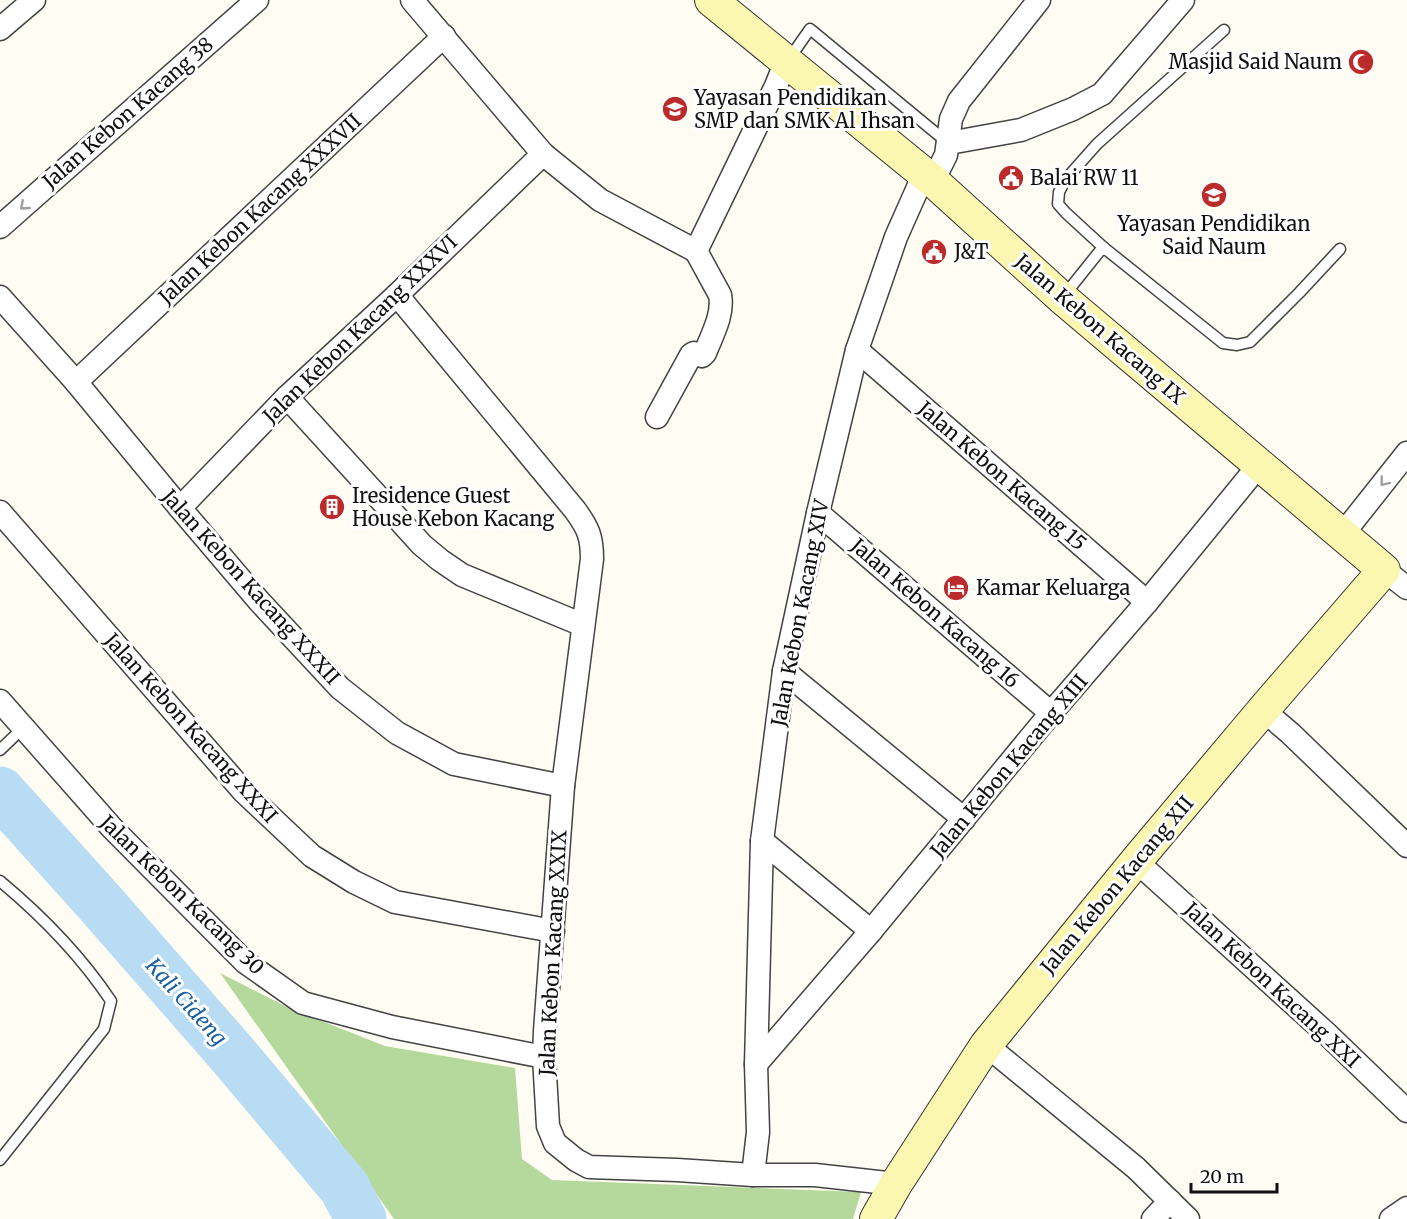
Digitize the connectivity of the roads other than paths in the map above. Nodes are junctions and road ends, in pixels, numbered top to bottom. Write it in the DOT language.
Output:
graph roads {
  1 [pos="34,0"];
  2 [pos="257,0"];
  3 [pos="412,0"];
  4 [pos="711,0"];
  5 [pos="1039,0"];
  6 [pos="1183,0"];
  7 [pos="0,29"];
  8 [pos="1224,30"];
  9 [pos="444,36"];
  10 [pos="786,61"];
  11 [pos="949,143"];
  12 [pos="543,154"];
  13 [pos="928,178"];
  14 [pos="0,227"];
  15 [pos="1103,247"];
  16 [pos="1340,249"];
  17 [pos="696,251"];
  18 [pos="397,294"];
  19 [pos="0,297"];
  20 [pos="1062,298"];
  21 [pos="857,350"];
  22 [pos="76,382"];
  23 [pos="287,397"];
  24 [pos="657,417"];
  25 [pos="1407,453"];
  26 [pos="1259,465"];
  27 [pos="180,508"];
  28 [pos="0,512"];
  29 [pos="818,513"];
  30 [pos="1342,535"];
  31 [pos="1396,579"];
  32 [pos="1147,602"];
  33 [pos="583,625"];
  34 [pos="784,671"];
  35 [pos="0,701"];
  36 [pos="1263,710"];
  37 [pos="1052,713"];
  38 [pos="23,728"];
  39 [pos="0,750"];
  40 [pos="563,786"];
  41 [pos="964,819"];
  42 [pos="762,841"];
  43 [pos="1407,846"];
  44 [pos="1136,861"];
  45 [pos="0,880"];
  46 [pos="553,931"];
  47 [pos="871,931"];
  48 [pos="986,1045"];
  49 [pos="544,1057"];
  50 [pos="756,1064"];
  51 [pos="1407,1111"];
  52 [pos="0,1160"];
  53 [pos="753,1175"];
  54 [pos="896,1184"];
  55 [pos="1170,1201"];
  56 [pos="1407,1208"];
  57 [pos="876,1219"];
  58 [pos="1153,1219"];
  59 [pos="1188,1219"];
  60 [pos="1391,1219"];
  1 -- 7 [label="street"];
  2 -- 14 [label="street, Jalan Kebon Kacang 38, one-way"];
  3 -- 9 [label="street"];
  4 -- 10 [label="street, Jalan Kebon Kacang IX"];
  5 -- 11 [label="street, Jalan Kebon Kacang XIV"];
  6 -- 11 [label="street"];
  8 -- 15 [label="lane"];
  9 -- 12 [label="street"];
  9 -- 22 [label="street, Jalan Kebon Kacang XXXVII"];
  10 -- 11 [label="lane"];
  10 -- 13 [label="street, Jalan Kebon Kacang IX"];
  10 -- 17 [label="street"];
  11 -- 13 [label="street, Jalan Kebon Kacang XIV"];
  12 -- 17 [label="street"];
  12 -- 18 [label="street, Jalan Kebon Kacang XXXVI"];
  13 -- 20 [label="street, Jalan Kebon Kacang IX"];
  13 -- 21 [label="street, Jalan Kebon Kacang XIV"];
  15 -- 16 [label="lane"];
  15 -- 20 [label="lane"];
  17 -- 24 [label="street"];
  18 -- 23 [label="street, Jalan Kebon Kacang XXXVI"];
  18 -- 33 [label="street, Jalan Kebon Kacang XXIX"];
  19 -- 22 [label="street, Jalan Kebon Kacang XXXII"];
  20 -- 26 [label="street, Jalan Kebon Kacang IX"];
  21 -- 29 [label="street, Jalan Kebon Kacang XIV"];
  21 -- 32 [label="street, Jalan Kebon Kacang 15"];
  22 -- 27 [label="street, Jalan Kebon Kacang XXXII"];
  23 -- 27 [label="street, Jalan Kebon Kacang XXXVI"];
  23 -- 33 [label="street"];
  25 -- 30 [label="street, one-way"];
  26 -- 30 [label="street, Jalan Kebon Kacang IX"];
  26 -- 32 [label="street, Jalan Kebon Kacang XIII"];
  27 -- 40 [label="street, Jalan Kebon Kacang XXXII"];
  28 -- 46 [label="street, Jalan Kebon Kacang XXXI"];
  29 -- 34 [label="street, Jalan Kebon Kacang XIV"];
  29 -- 37 [label="street, Jalan Kebon Kacang 16"];
  30 -- 31 [label="street, Jalan Kebon Kacang IX"];
  31 -- 36 [label="street, Jalan Kebon Kacang XII"];
  32 -- 37 [label="street, Jalan Kebon Kacang XIII"];
  33 -- 40 [label="street, Jalan Kebon Kacang XXIX"];
  34 -- 41 [label="street"];
  34 -- 42 [label="street, Jalan Kebon Kacang XIV"];
  35 -- 38 [label="street, Jalan Kebon Kacang 30"];
  36 -- 43 [label="street"];
  36 -- 44 [label="street, Jalan Kebon Kacang XII"];
  37 -- 41 [label="street, Jalan Kebon Kacang XIII"];
  38 -- 39 [label="lane"];
  38 -- 49 [label="street, Jalan Kebon Kacang 30"];
  40 -- 46 [label="street, Jalan Kebon Kacang XXIX"];
  41 -- 47 [label="street, Jalan Kebon Kacang XIII"];
  42 -- 47 [label="street"];
  42 -- 50 [label="street, Jalan Kebon Kacang XIV"];
  44 -- 48 [label="street, Jalan Kebon Kacang XII"];
  44 -- 51 [label="street, Jalan Kebon Kacang XXI"];
  45 -- 52 [label="lane"];
  46 -- 49 [label="street, Jalan Kebon Kacang XXIX"];
  47 -- 50 [label="street, Jalan Kebon Kacang XIII"];
  48 -- 54 [label="street, Jalan Kebon Kacang XII"];
  48 -- 55 [label="street"];
  49 -- 53 [label="street, Jalan Kebon Kacang XXIX"];
  50 -- 53 [label="street, Jalan Kebon Kacang XIV"];
  53 -- 54 [label="street, Jalan Kebon Kacang XXIX"];
  54 -- 57 [label="street, Jalan Kebon Kacang XII"];
  55 -- 58 [label="street"];
  55 -- 59 [label="street"];
  56 -- 60 [label="street"];
}
